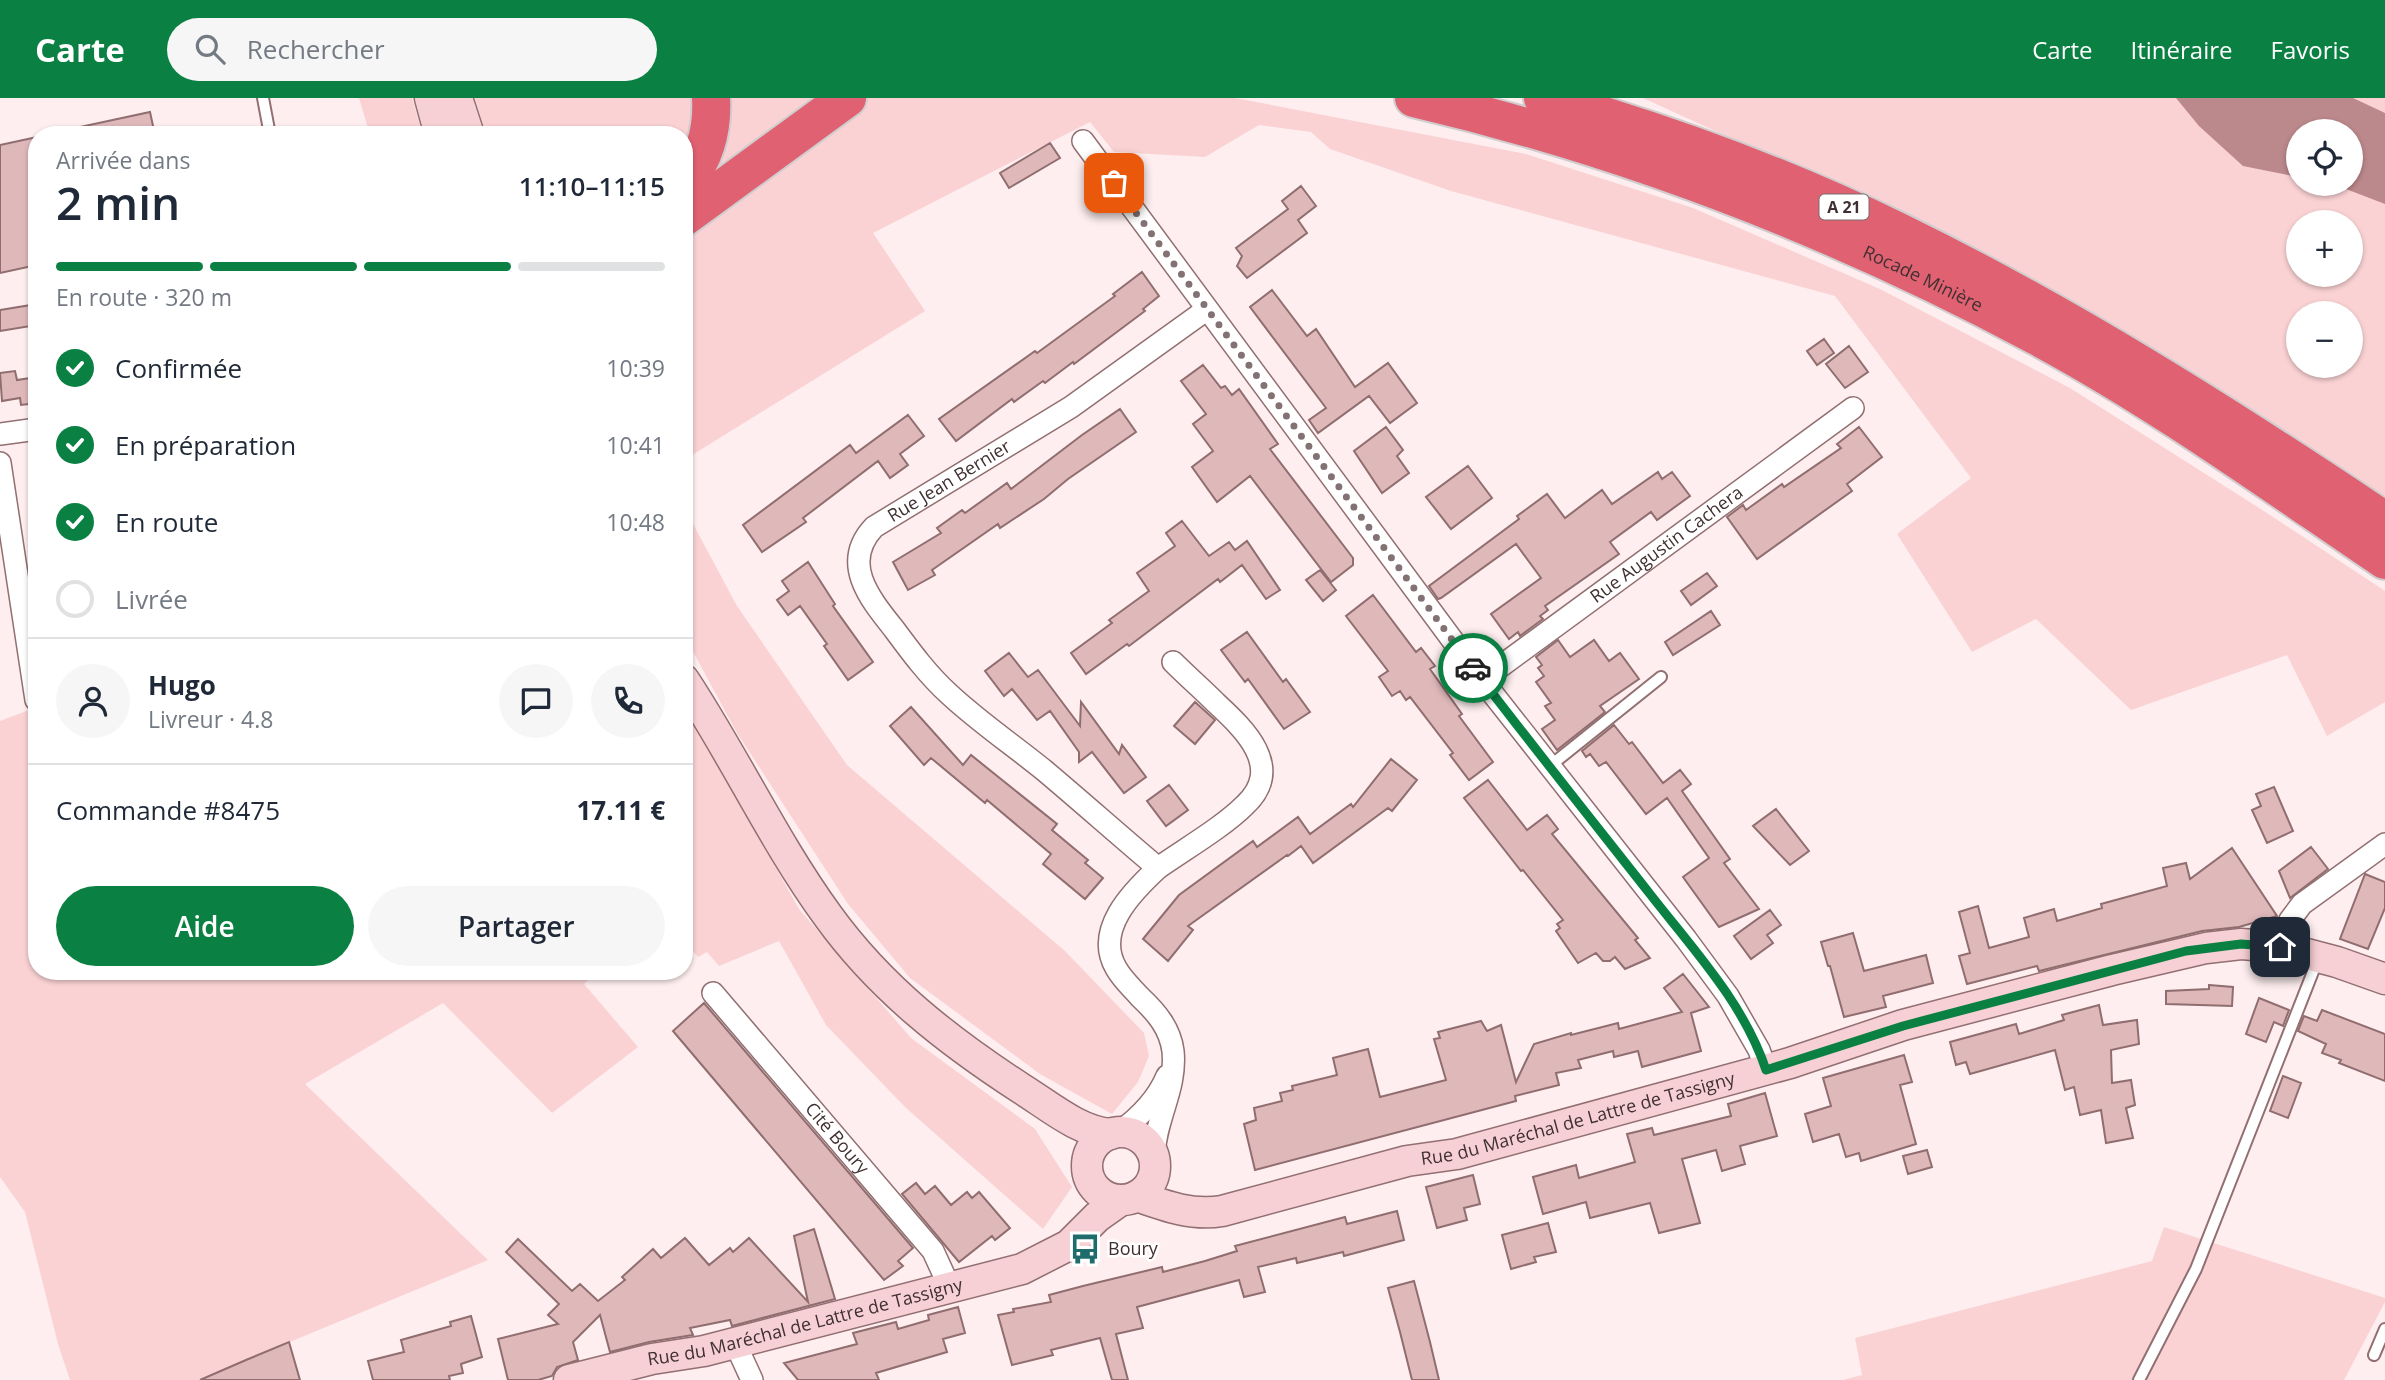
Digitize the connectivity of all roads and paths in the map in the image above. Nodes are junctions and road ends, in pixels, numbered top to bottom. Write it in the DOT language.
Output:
graph roads {
  1 [pos="263,98"];
  2 [pos="429,98"];
  3 [pos="457,98"];
  4 [pos="711,98"];
  5 [pos="846,98"];
  6 [pos="1414,98"];
  7 [pos="1543,98"];
  8 [pos="268,126"];
  9 [pos="437,126"];
  10 [pos="466,126"];
  11 [pos="1083,141"];
  12 [pos="693,172"];
  13 [pos="693,210"];
  14 [pos="1206,310"];
  15 [pos="1853,408"];
  16 [pos="28,430"];
  17 [pos="0,434"];
  18 [pos="0,463"];
  19 [pos="2385,521"];
  20 [pos="2385,560"];
  21 [pos="28,598"];
  22 [pos="1173,662"];
  23 [pos="1661,677"];
  24 [pos="693,680"];
  25 [pos="1482,680"];
  26 [pos="693,693"];
  27 [pos="713,723"];
  28 [pos="1549,766"];
  29 [pos="2385,844"];
  30 [pos="1158,868"];
  31 [pos="2280,947"];
  32 [pos="2319,956"];
  33 [pos="2385,979"];
  34 [pos="713,993"];
  35 [pos="1173,1050"];
  36 [pos="990,1068"];
  37 [pos="1766,1070"];
  38 [pos="1115,1133"];
  39 [pos="1155,1158"];
  40 [pos="1088,1173"];
  41 [pos="1129,1198"];
  42 [pos="1255,1201"];
  43 [pos="1041,1261"];
  44 [pos="950,1288"];
  45 [pos="2385,1329"];
  46 [pos="736,1343"];
  47 [pos="2374,1354"];
  48 [pos="569,1380"];
  49 [pos="752,1380"];
  50 [pos="2139,1380"];
  1 -- 8 [label="lane"];
  2 -- 9 [label="street"];
  3 -- 10 [label="street"];
  4 -- 12 [label="highway"];
  5 -- 13 [label="highway"];
  6 -- 20 [label="highway, Rocade Minière / A 21"];
  7 -- 19 [label="highway, Rocade Minière / A 21"];
  11 -- 14 [label="street"];
  14 -- 25 [label="street"];
  14 -- 30 [label="street, Rue Jean Bernier"];
  15 -- 25 [label="street, Rue Augustin Cachera"];
  16 -- 17 [label="street"];
  18 -- 21 [label="street"];
  22 -- 30 [label="street"];
  23 -- 28 [label="lane"];
  24 -- 27 [label="street"];
  25 -- 28 [label="street"];
  26 -- 27 [label="street"];
  27 -- 36 [label="street"];
  28 -- 37 [label="street"];
  29 -- 31 [label="street"];
  30 -- 35 [label="street"];
  31 -- 32 [label="street, Rue du Maréchal de Lattre de Tassigny"];
  31 -- 37 [label="street, Rue du Maréchal de Lattre de Tassigny"];
  32 -- 33 [label="street, Rue du Maréchal de Lattre de Tassigny"];
  32 -- 50 [label="lane"];
  34 -- 44 [label="street, Cité Boury"];
  35 -- 38 [label="street"];
  35 -- 39 [label="street"];
  36 -- 38 [label="street"];
  36 -- 40 [label="street"];
  37 -- 42 [label="street, Rue du Maréchal de Lattre de Tassigny"];
  38 -- 39 [label="street"];
  38 -- 40 [label="street"];
  39 -- 41 [label="street"];
  39 -- 42 [label="street, Rue du Maréchal de Lattre de Tassigny"];
  40 -- 41 [label="street"];
  40 -- 43 [label="street, Rue du Maréchal de Lattre de Tassigny"];
  41 -- 42 [label="street, Rue du Maréchal de Lattre de Tassigny"];
  41 -- 43 [label="street, Rue du Maréchal de Lattre de Tassigny"];
  43 -- 44 [label="street, Rue du Maréchal de Lattre de Tassigny"];
  44 -- 46 [label="street, Rue du Maréchal de Lattre de Tassigny"];
  45 -- 47 [label="lane"];
  46 -- 48 [label="street, Rue du Maréchal de Lattre de Tassigny"];
  46 -- 49 [label="street"];
}
